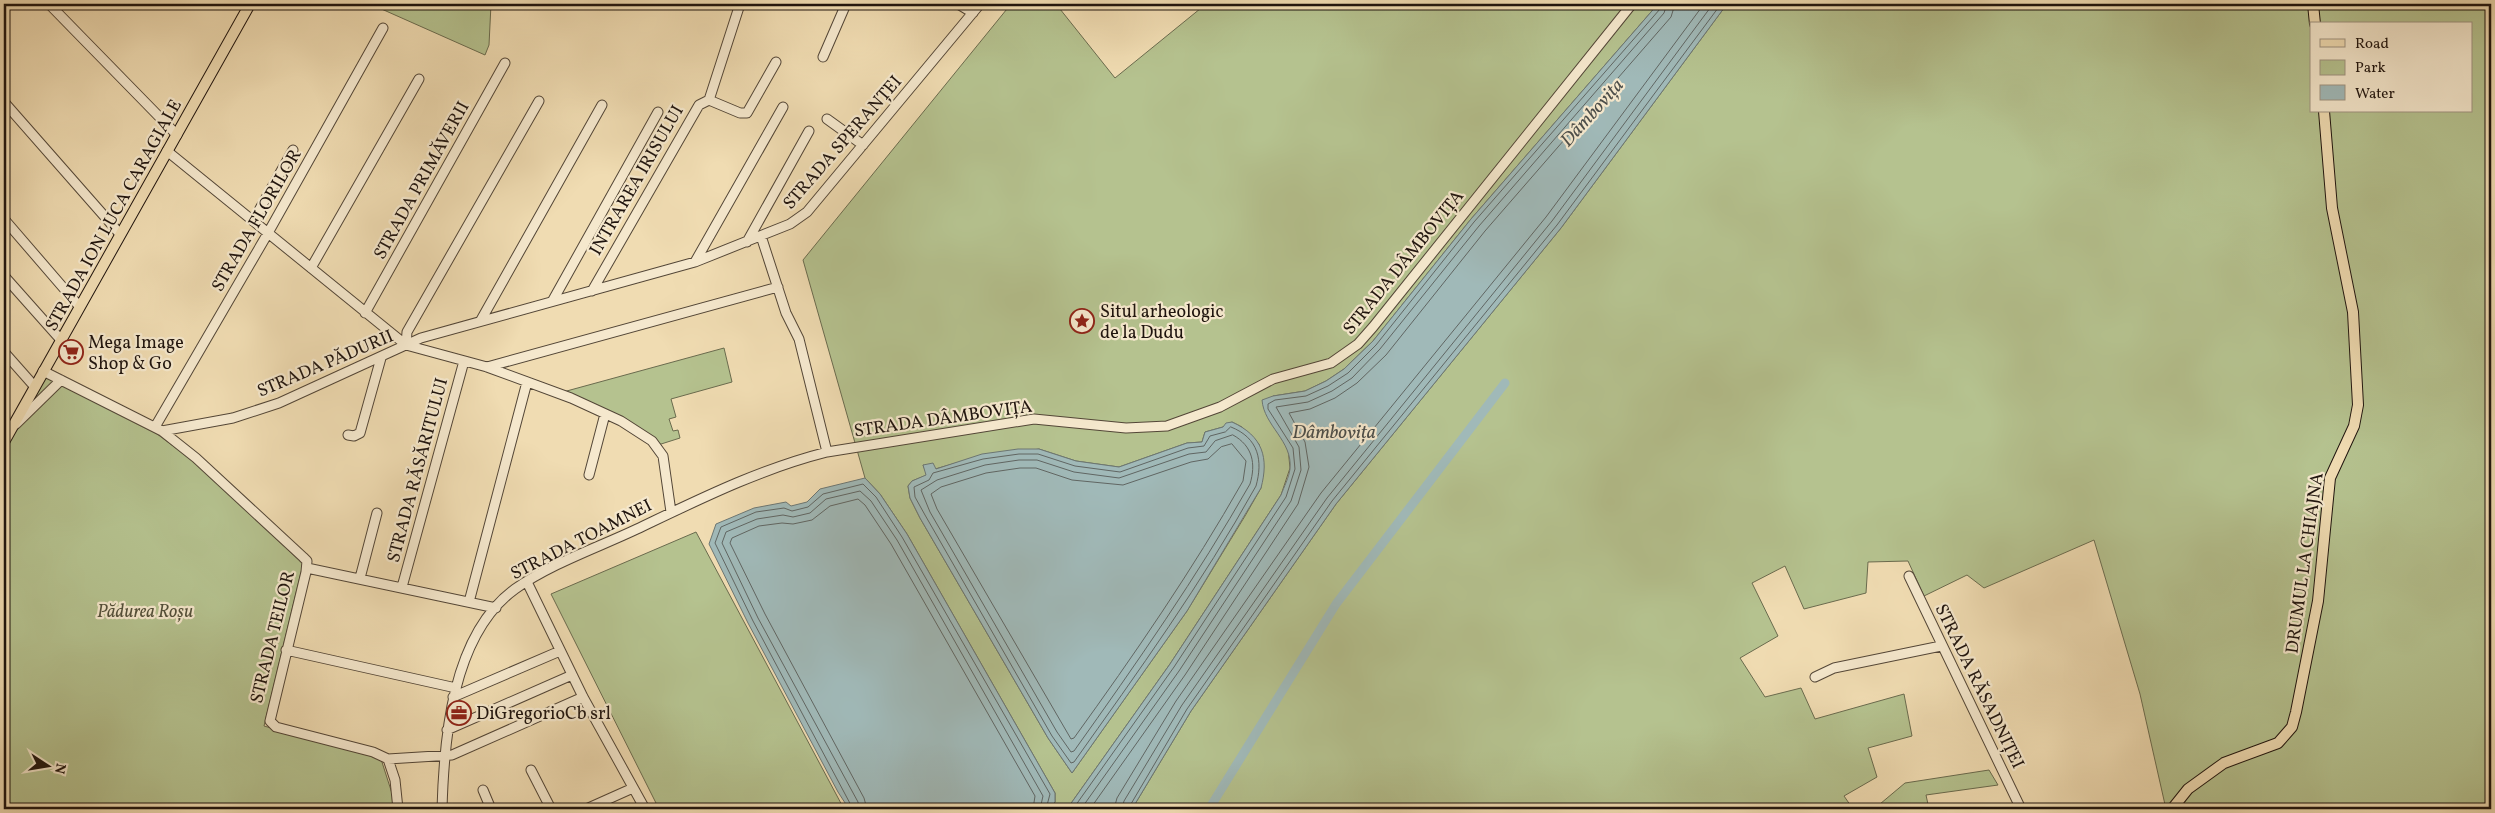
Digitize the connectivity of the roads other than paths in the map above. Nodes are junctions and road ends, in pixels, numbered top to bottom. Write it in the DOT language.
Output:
graph roads {
  1 [pos="49,4"];
  2 [pos="250,4"];
  3 [pos="740,4"];
  4 [pos="846,4"];
  5 [pos="958,4"];
  6 [pos="980,4"];
  7 [pos="1632,4"];
  8 [pos="2313,4"];
  9 [pos="973,13"];
  10 [pos="2315,22"];
  11 [pos="383,28"];
  12 [pos="823,57"];
  13 [pos="776,62"];
  14 [pos="505,63"];
  15 [pos="419,79"];
  16 [pos="709,100"];
  17 [pos="539,101"];
  18 [pos="4,102"];
  19 [pos="602,105"];
  20 [pos="783,107"];
  21 [pos="658,112"];
  22 [pos="2324,112"];
  23 [pos="827,119"];
  24 [pos="810,131"];
  25 [pos="176,135"];
  26 [pos="863,145"];
  27 [pos="293,150"];
  28 [pos="167,151"];
  29 [pos="4,219"];
  30 [pos="253,221"];
  31 [pos="268,233"];
  32 [pos="120,234"];
  33 [pos="761,236"];
  34 [pos="747,242"];
  35 [pos="694,262"];
  36 [pos="311,268"];
  37 [pos="5,277"];
  38 [pos="778,287"];
  39 [pos="592,291"];
  40 [pos="553,300"];
  41 [pos="79,306"];
  42 [pos="364,312"];
  43 [pos="481,320"];
  44 [pos="61,340"];
  45 [pos="406,345"];
  46 [pos="4,352"];
  47 [pos="381,358"];
  48 [pos="464,361"];
  49 [pos="487,368"];
  50 [pos="44,371"];
  51 [pos="61,380"];
  52 [pos="528,382"];
  53 [pos="35,387"];
  54 [pos="605,414"];
  55 [pos="11,429"];
  56 [pos="159,429"];
  57 [pos="348,435"];
  58 [pos="4,442"];
  59 [pos="827,452"];
  60 [pos="589,476"];
  61 [pos="671,512"];
  62 [pos="377,513"];
  63 [pos="307,568"];
  64 [pos="1909,576"];
  65 [pos="360,578"];
  66 [pos="527,582"];
  67 [pos="402,588"];
  68 [pos="469,602"];
  69 [pos="496,608"];
  70 [pos="1942,646"];
  71 [pos="286,650"];
  72 [pos="560,650"];
  73 [pos="572,675"];
  74 [pos="1815,677"];
  75 [pos="454,693"];
  76 [pos="583,697"];
  77 [pos="447,730"];
  78 [pos="444,757"];
  79 [pos="388,759"];
  80 [pos="531,770"];
  81 [pos="633,788"];
  82 [pos="483,790"];
  83 [pos="398,809"];
  84 [pos="442,809"];
  85 [pos="491,809"];
  86 [pos="551,809"];
  87 [pos="586,809"];
  88 [pos="644,809"];
  89 [pos="2021,809"];
  90 [pos="2172,809"];
  1 -- 25 [label="street"];
  2 -- 25 [label="main road, STRADA ION LUCA CARAGIALE"];
  3 -- 16 [label="street"];
  4 -- 12 [label="street"];
  5 -- 9 [label="street"];
  6 -- 9 [label="street, STRADA SPERANȚEI"];
  7 -- 59 [label="street, STRADA DÂMBOVIȚA"];
  8 -- 10 [label="main road"];
  9 -- 26 [label="street, STRADA SPERANȚEI"];
  11 -- 31 [label="street, STRADA FLORILOR"];
  13 -- 16 [label="street, INTRAREA IRISULUI"];
  14 -- 42 [label="street, STRADA PRIMĂVERII"];
  15 -- 36 [label="street"];
  16 -- 39 [label="street, INTRAREA IRISULUI"];
  17 -- 45 [label="street"];
  18 -- 32 [label="street"];
  19 -- 43 [label="street"];
  20 -- 35 [label="street"];
  21 -- 40 [label="street"];
  22 -- 90 [label="main road, DRUMUL LA CHIAJNA"];
  23 -- 26 [label="street"];
  24 -- 34 [label="street"];
  25 -- 28 [label="main road, STRADA ION LUCA CARAGIALE"];
  26 -- 33 [label="street, STRADA SPERANȚEI"];
  27 -- 30 [label="street"];
  28 -- 30 [label="street"];
  28 -- 32 [label="main road, STRADA ION LUCA CARAGIALE"];
  29 -- 41 [label="street"];
  30 -- 31 [label="street"];
  31 -- 36 [label="street"];
  31 -- 56 [label="street, STRADA FLORILOR"];
  32 -- 41 [label="main road, STRADA ION LUCA CARAGIALE"];
  33 -- 34 [label="street, STRADA SPERANȚEI"];
  33 -- 38 [label="street"];
  34 -- 35 [label="street, STRADA SPERANȚEI"];
  35 -- 39 [label="street, STRADA SPERANȚEI"];
  36 -- 42 [label="street"];
  37 -- 44 [label="street"];
  38 -- 49 [label="street"];
  38 -- 59 [label="street"];
  39 -- 40 [label="street, STRADA SPERANȚEI"];
  40 -- 43 [label="street, STRADA SPERANȚEI"];
  41 -- 44 [label="main road, STRADA ION LUCA CARAGIALE"];
  42 -- 45 [label="street"];
  43 -- 45 [label="street, STRADA SPERANȚEI"];
  44 -- 50 [label="main road, STRADA ION LUCA CARAGIALE"];
  45 -- 47 [label="street, STRADA PĂDURII"];
  45 -- 48 [label="street, STRADA PĂDURII"];
  46 -- 53 [label="street"];
  47 -- 56 [label="street, STRADA PĂDURII"];
  47 -- 57 [label="street"];
  48 -- 49 [label="street, STRADA PĂDURII"];
  48 -- 67 [label="street, STRADA RĂSĂRITULUI"];
  49 -- 52 [label="street, STRADA PĂDURII"];
  50 -- 51 [label="street, STRADA TEILOR"];
  50 -- 53 [label="main road, STRADA ION LUCA CARAGIALE"];
  51 -- 55 [label="street"];
  51 -- 56 [label="street, STRADA TEILOR"];
  52 -- 54 [label="street, STRADA PĂDURII"];
  52 -- 68 [label="street"];
  53 -- 55 [label="main road, STRADA ION LUCA CARAGIALE"];
  54 -- 60 [label="street"];
  54 -- 61 [label="street, STRADA PĂDURII"];
  55 -- 58 [label="main road, STRADA ION LUCA CARAGIALE"];
  56 -- 63 [label="street, STRADA TEILOR"];
  59 -- 61 [label="street, STRADA TOAMNEI"];
  61 -- 66 [label="street, STRADA TOAMNEI"];
  62 -- 65 [label="street"];
  63 -- 65 [label="street"];
  63 -- 71 [label="street, STRADA TEILOR"];
  64 -- 70 [label="street, STRADA RĂSADNIȚEI"];
  65 -- 67 [label="street"];
  66 -- 69 [label="street, STRADA TOAMNEI"];
  66 -- 72 [label="street"];
  67 -- 68 [label="street"];
  68 -- 69 [label="street"];
  69 -- 75 [label="street, STRADA TOAMNEI"];
  70 -- 74 [label="street"];
  70 -- 89 [label="street, STRADA RĂSADNIȚEI"];
  71 -- 75 [label="street"];
  71 -- 79 [label="street, STRADA TEILOR"];
  72 -- 73 [label="street"];
  72 -- 75 [label="street"];
  73 -- 76 [label="street"];
  73 -- 77 [label="street"];
  75 -- 77 [label="street, STRADA TOAMNEI"];
  76 -- 78 [label="street"];
  76 -- 81 [label="street"];
  77 -- 78 [label="street, STRADA TOAMNEI"];
  78 -- 79 [label="street"];
  78 -- 84 [label="street, STRADA TOAMNEI"];
  79 -- 83 [label="street"];
  80 -- 86 [label="street"];
  81 -- 87 [label="street"];
  81 -- 88 [label="street"];
  82 -- 85 [label="street"];
}
